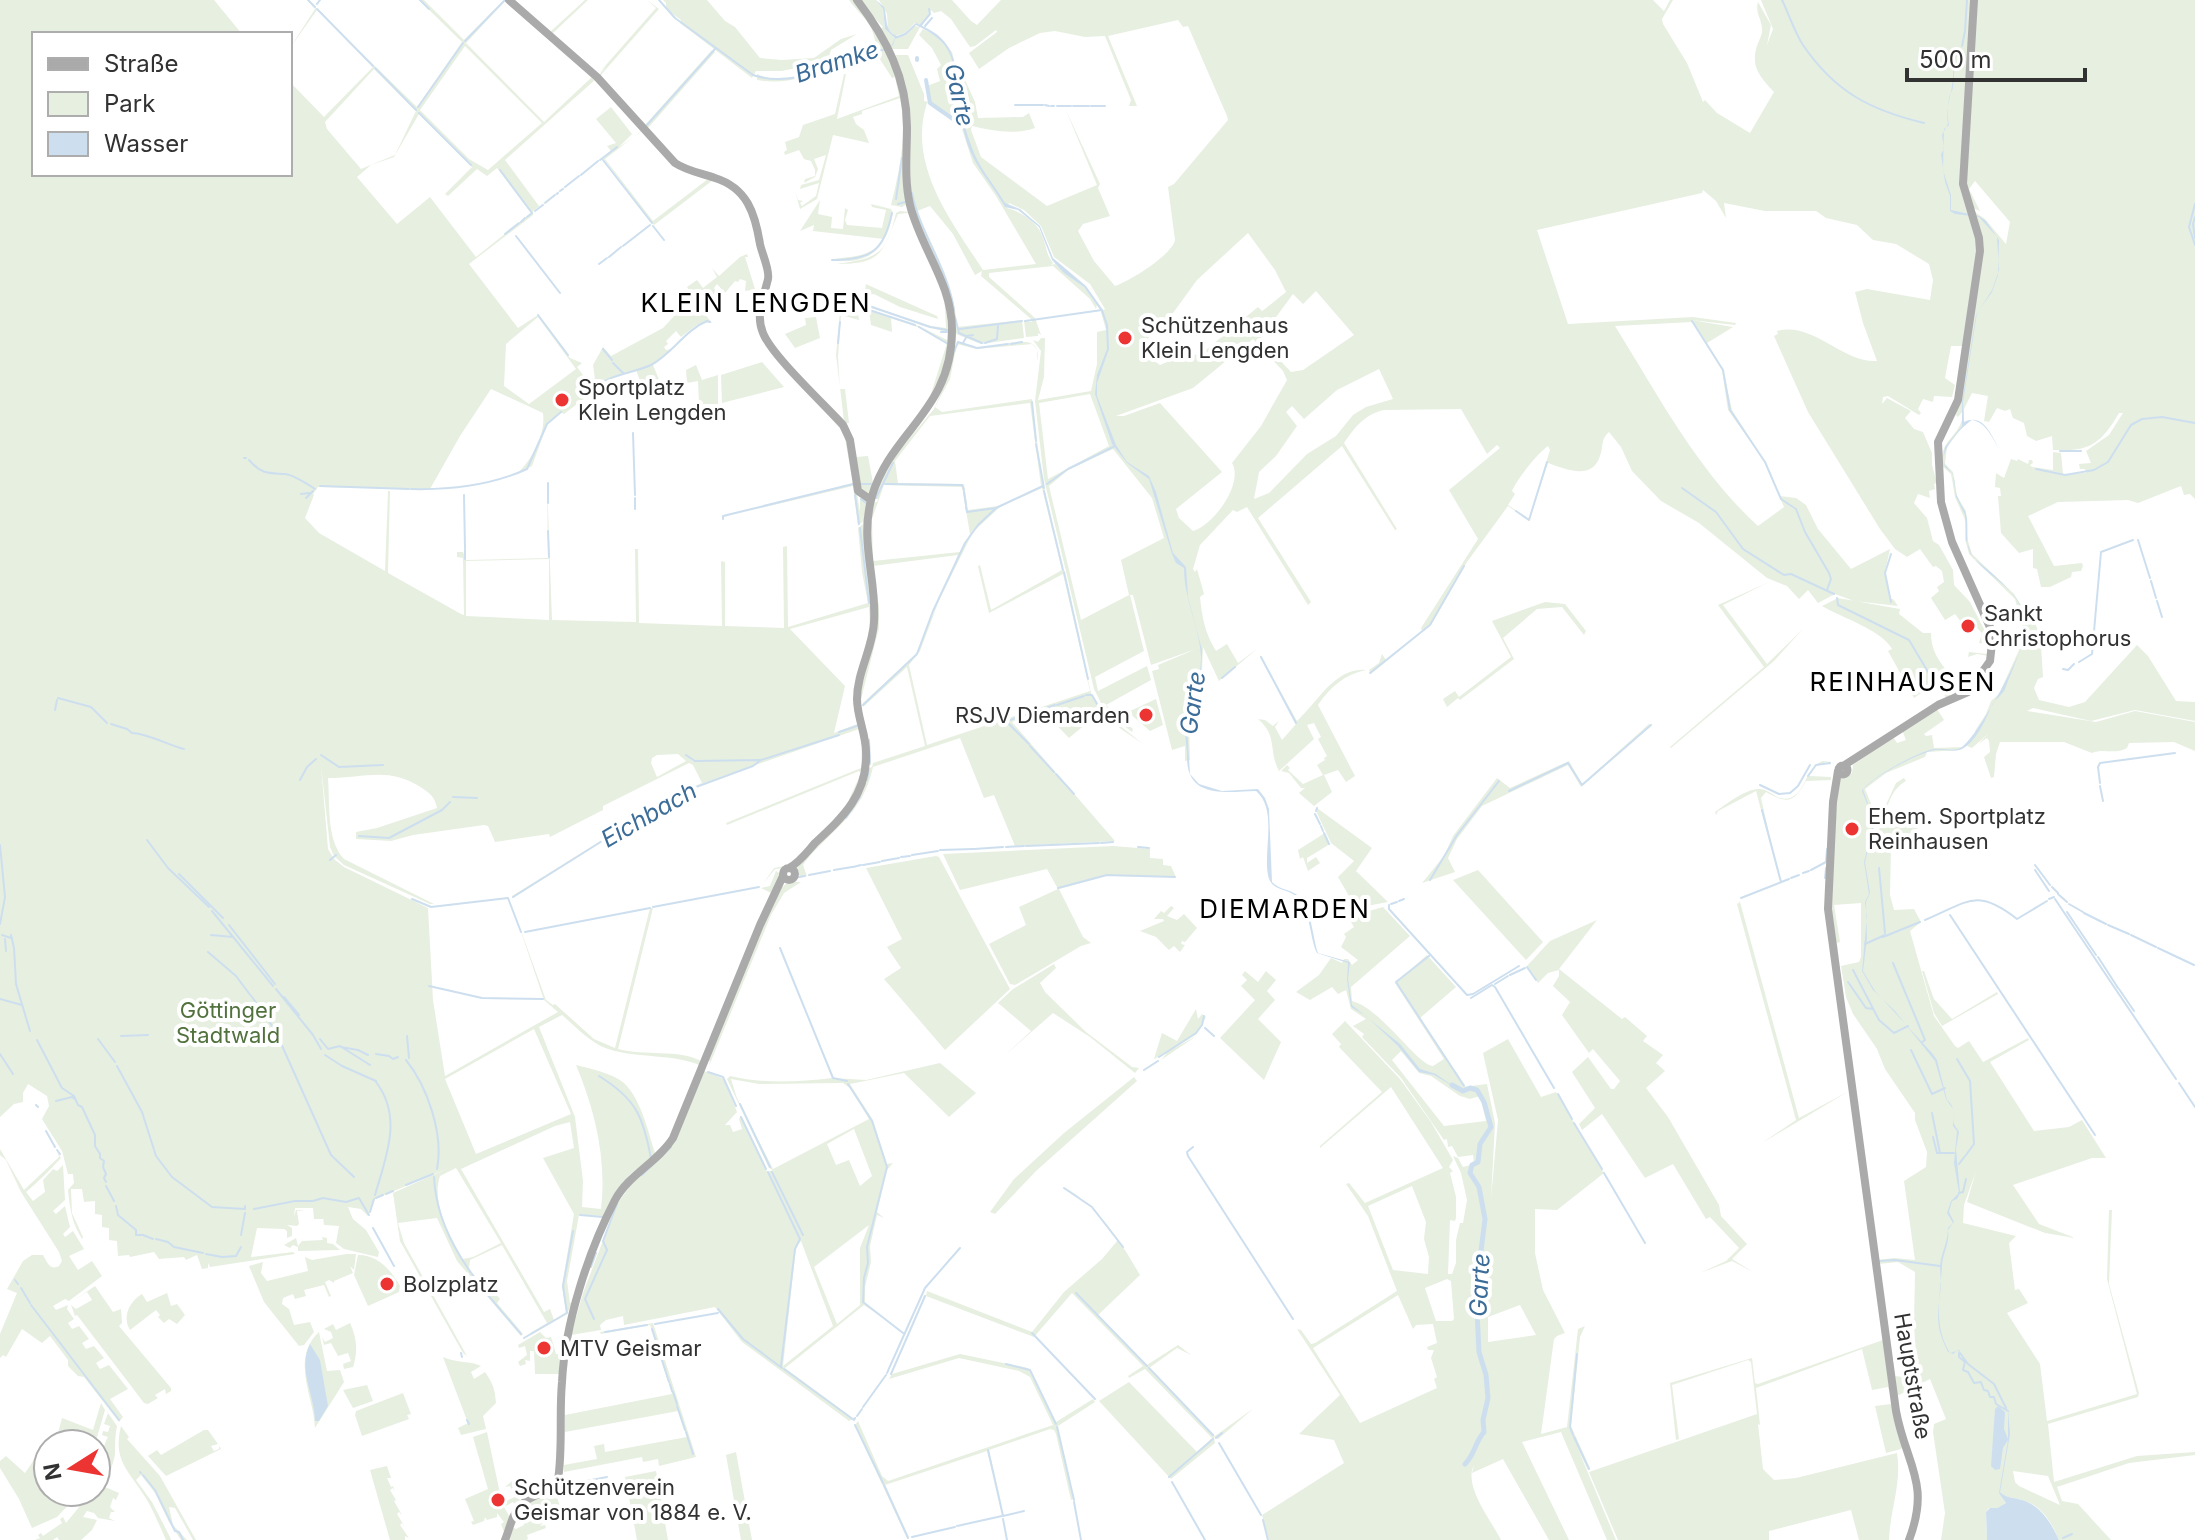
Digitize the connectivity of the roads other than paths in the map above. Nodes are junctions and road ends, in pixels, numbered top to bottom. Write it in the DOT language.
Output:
graph roads {
  1 [pos="509,0"];
  2 [pos="857,0"];
  3 [pos="1974,0"];
  4 [pos="871,500"];
  5 [pos="505,1540"];
  6 [pos="1909,1540"];
  1 -- 4 [label="main road"];
  2 -- 4 [label="main road"];
  3 -- 6 [label="main road, Hauptstraße"];
  4 -- 5 [label="main road"];
}
